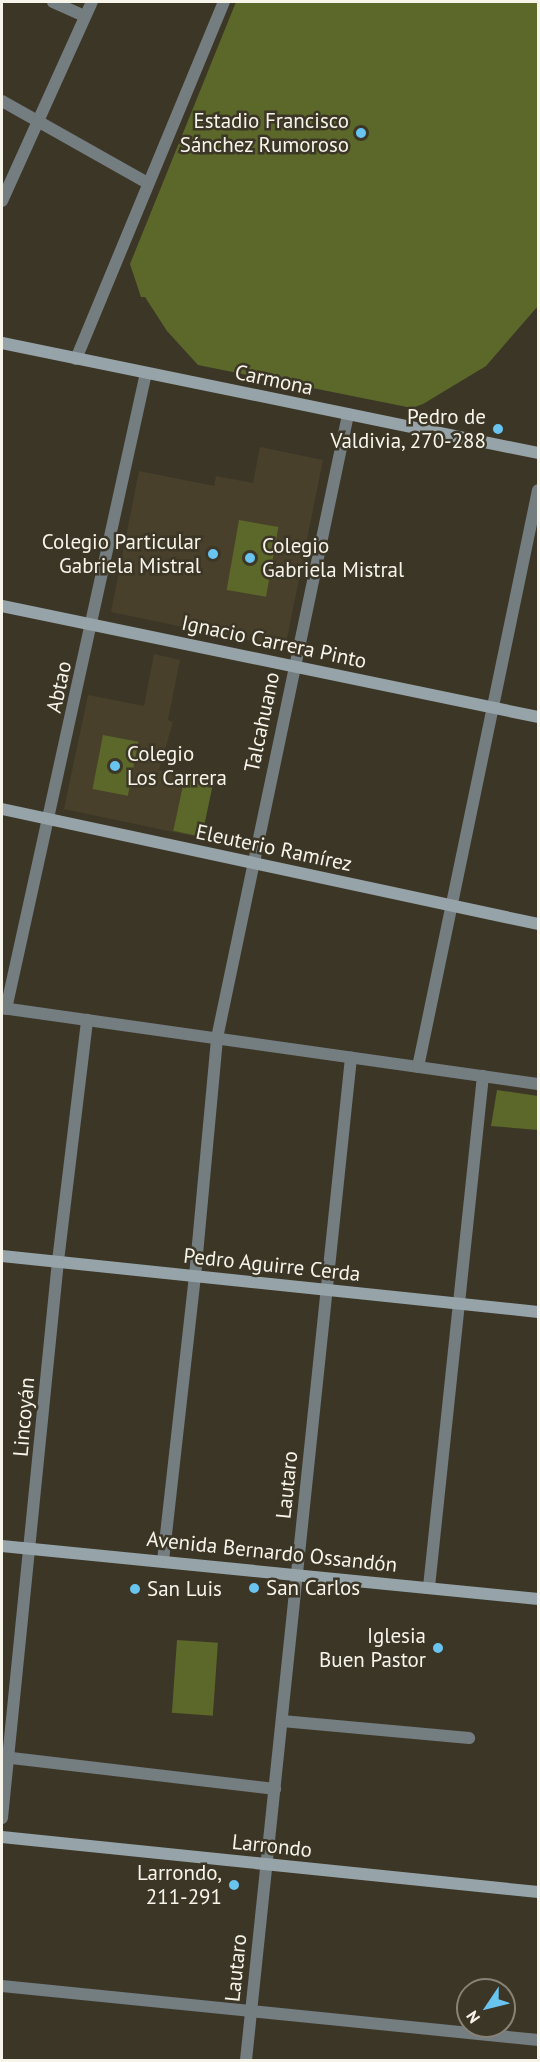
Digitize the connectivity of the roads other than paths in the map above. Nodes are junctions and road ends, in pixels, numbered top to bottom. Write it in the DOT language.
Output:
graph roads {
  1 [pos="53,2"];
  2 [pos="92,2"];
  3 [pos="224,2"];
  4 [pos="85,16"];
  5 [pos="2,101"];
  6 [pos="37,120"];
  7 [pos="146,182"];
  8 [pos="2,201"];
  9 [pos="2,343"];
  10 [pos="76,358"];
  11 [pos="146,374"];
  12 [pos="348,415"];
  13 [pos="538,453"];
  14 [pos="538,490"];
  15 [pos="2,606"];
  16 [pos="92,624"];
  17 [pos="294,666"];
  18 [pos="494,707"];
  19 [pos="538,717"];
  20 [pos="2,809"];
  21 [pos="50,820"];
  22 [pos="252,863"];
  23 [pos="451,906"];
  24 [pos="538,924"];
  25 [pos="4,1009"];
  26 [pos="87,1020"];
  27 [pos="217,1038"];
  28 [pos="351,1057"];
  29 [pos="418,1067"];
  30 [pos="483,1076"];
  31 [pos="538,1084"];
  32 [pos="2,1256"];
  33 [pos="58,1261"];
  34 [pos="195,1276"];
  35 [pos="327,1292"];
  36 [pos="459,1304"];
  37 [pos="538,1312"];
  38 [pos="2,1546"];
  39 [pos="31,1549"];
  40 [pos="163,1561"];
  41 [pos="297,1575"];
  42 [pos="429,1587"];
  43 [pos="538,1599"];
  44 [pos="282,1721"];
  45 [pos="469,1738"];
  46 [pos="5,1757"];
  47 [pos="275,1789"];
  48 [pos="2,1818"];
  49 [pos="2,1837"];
  50 [pos="267,1865"];
  51 [pos="538,1892"];
  52 [pos="2,1986"];
  53 [pos="251,2009"];
  54 [pos="538,2040"];
  55 [pos="246,2061"];
  1 -- 4 [label="street"];
  2 -- 4 [label="street"];
  3 -- 7 [label="street"];
  4 -- 6 [label="street"];
  5 -- 6 [label="street"];
  6 -- 7 [label="street"];
  6 -- 8 [label="street"];
  7 -- 10 [label="street"];
  9 -- 10 [label="street, Carmona"];
  10 -- 11 [label="street, Carmona"];
  11 -- 12 [label="street, Carmona"];
  11 -- 16 [label="street, Abtao"];
  12 -- 13 [label="street, Carmona"];
  12 -- 17 [label="street, Talcahuano"];
  14 -- 18 [label="street"];
  15 -- 16 [label="street, Ignacio Carrera Pinto"];
  16 -- 17 [label="street, Ignacio Carrera Pinto"];
  16 -- 21 [label="street, Abtao"];
  17 -- 18 [label="street, Ignacio Carrera Pinto"];
  17 -- 22 [label="street, Talcahuano"];
  18 -- 19 [label="street, Ignacio Carrera Pinto"];
  18 -- 23 [label="street"];
  20 -- 21 [label="street, Eleuterio Ramírez"];
  21 -- 22 [label="street, Eleuterio Ramírez"];
  21 -- 25 [label="street, Abtao"];
  22 -- 23 [label="street, Eleuterio Ramírez"];
  22 -- 27 [label="street, Talcahuano"];
  23 -- 24 [label="street, Eleuterio Ramírez"];
  23 -- 29 [label="street"];
  25 -- 26 [label="street"];
  26 -- 27 [label="street"];
  26 -- 33 [label="street, Lincoyán"];
  27 -- 28 [label="street"];
  27 -- 34 [label="street, Talcahuano"];
  28 -- 29 [label="street"];
  28 -- 35 [label="street, Lautaro"];
  29 -- 30 [label="street"];
  30 -- 31 [label="street"];
  30 -- 36 [label="street"];
  32 -- 33 [label="street, Pedro Aguirre Cerda"];
  33 -- 34 [label="street, Pedro Aguirre Cerda"];
  33 -- 39 [label="street, Lincoyán"];
  34 -- 35 [label="street, Pedro Aguirre Cerda"];
  34 -- 40 [label="street, Talcahuano"];
  35 -- 36 [label="street, Pedro Aguirre Cerda"];
  35 -- 41 [label="street, Lautaro"];
  36 -- 37 [label="street, Pedro Aguirre Cerda"];
  36 -- 42 [label="street"];
  38 -- 39 [label="street, Avenida Bernardo Ossandón"];
  39 -- 40 [label="street, Avenida Bernardo Ossandón"];
  39 -- 46 [label="street, Lincoyán"];
  40 -- 41 [label="street, Avenida Bernardo Ossandón"];
  41 -- 42 [label="street, Avenida Bernardo Ossandón"];
  41 -- 44 [label="street, Lautaro"];
  42 -- 43 [label="street, Avenida Bernardo Ossandón"];
  44 -- 45 [label="street"];
  44 -- 47 [label="street, Lautaro"];
  46 -- 47 [label="street"];
  46 -- 48 [label="street, Lincoyán"];
  47 -- 50 [label="street, Lautaro"];
  49 -- 50 [label="street, Larrondo"];
  50 -- 51 [label="street, Larrondo"];
  50 -- 53 [label="street, Lautaro"];
  52 -- 53 [label="street"];
  53 -- 54 [label="street"];
  53 -- 55 [label="street, Lautaro"];
}
